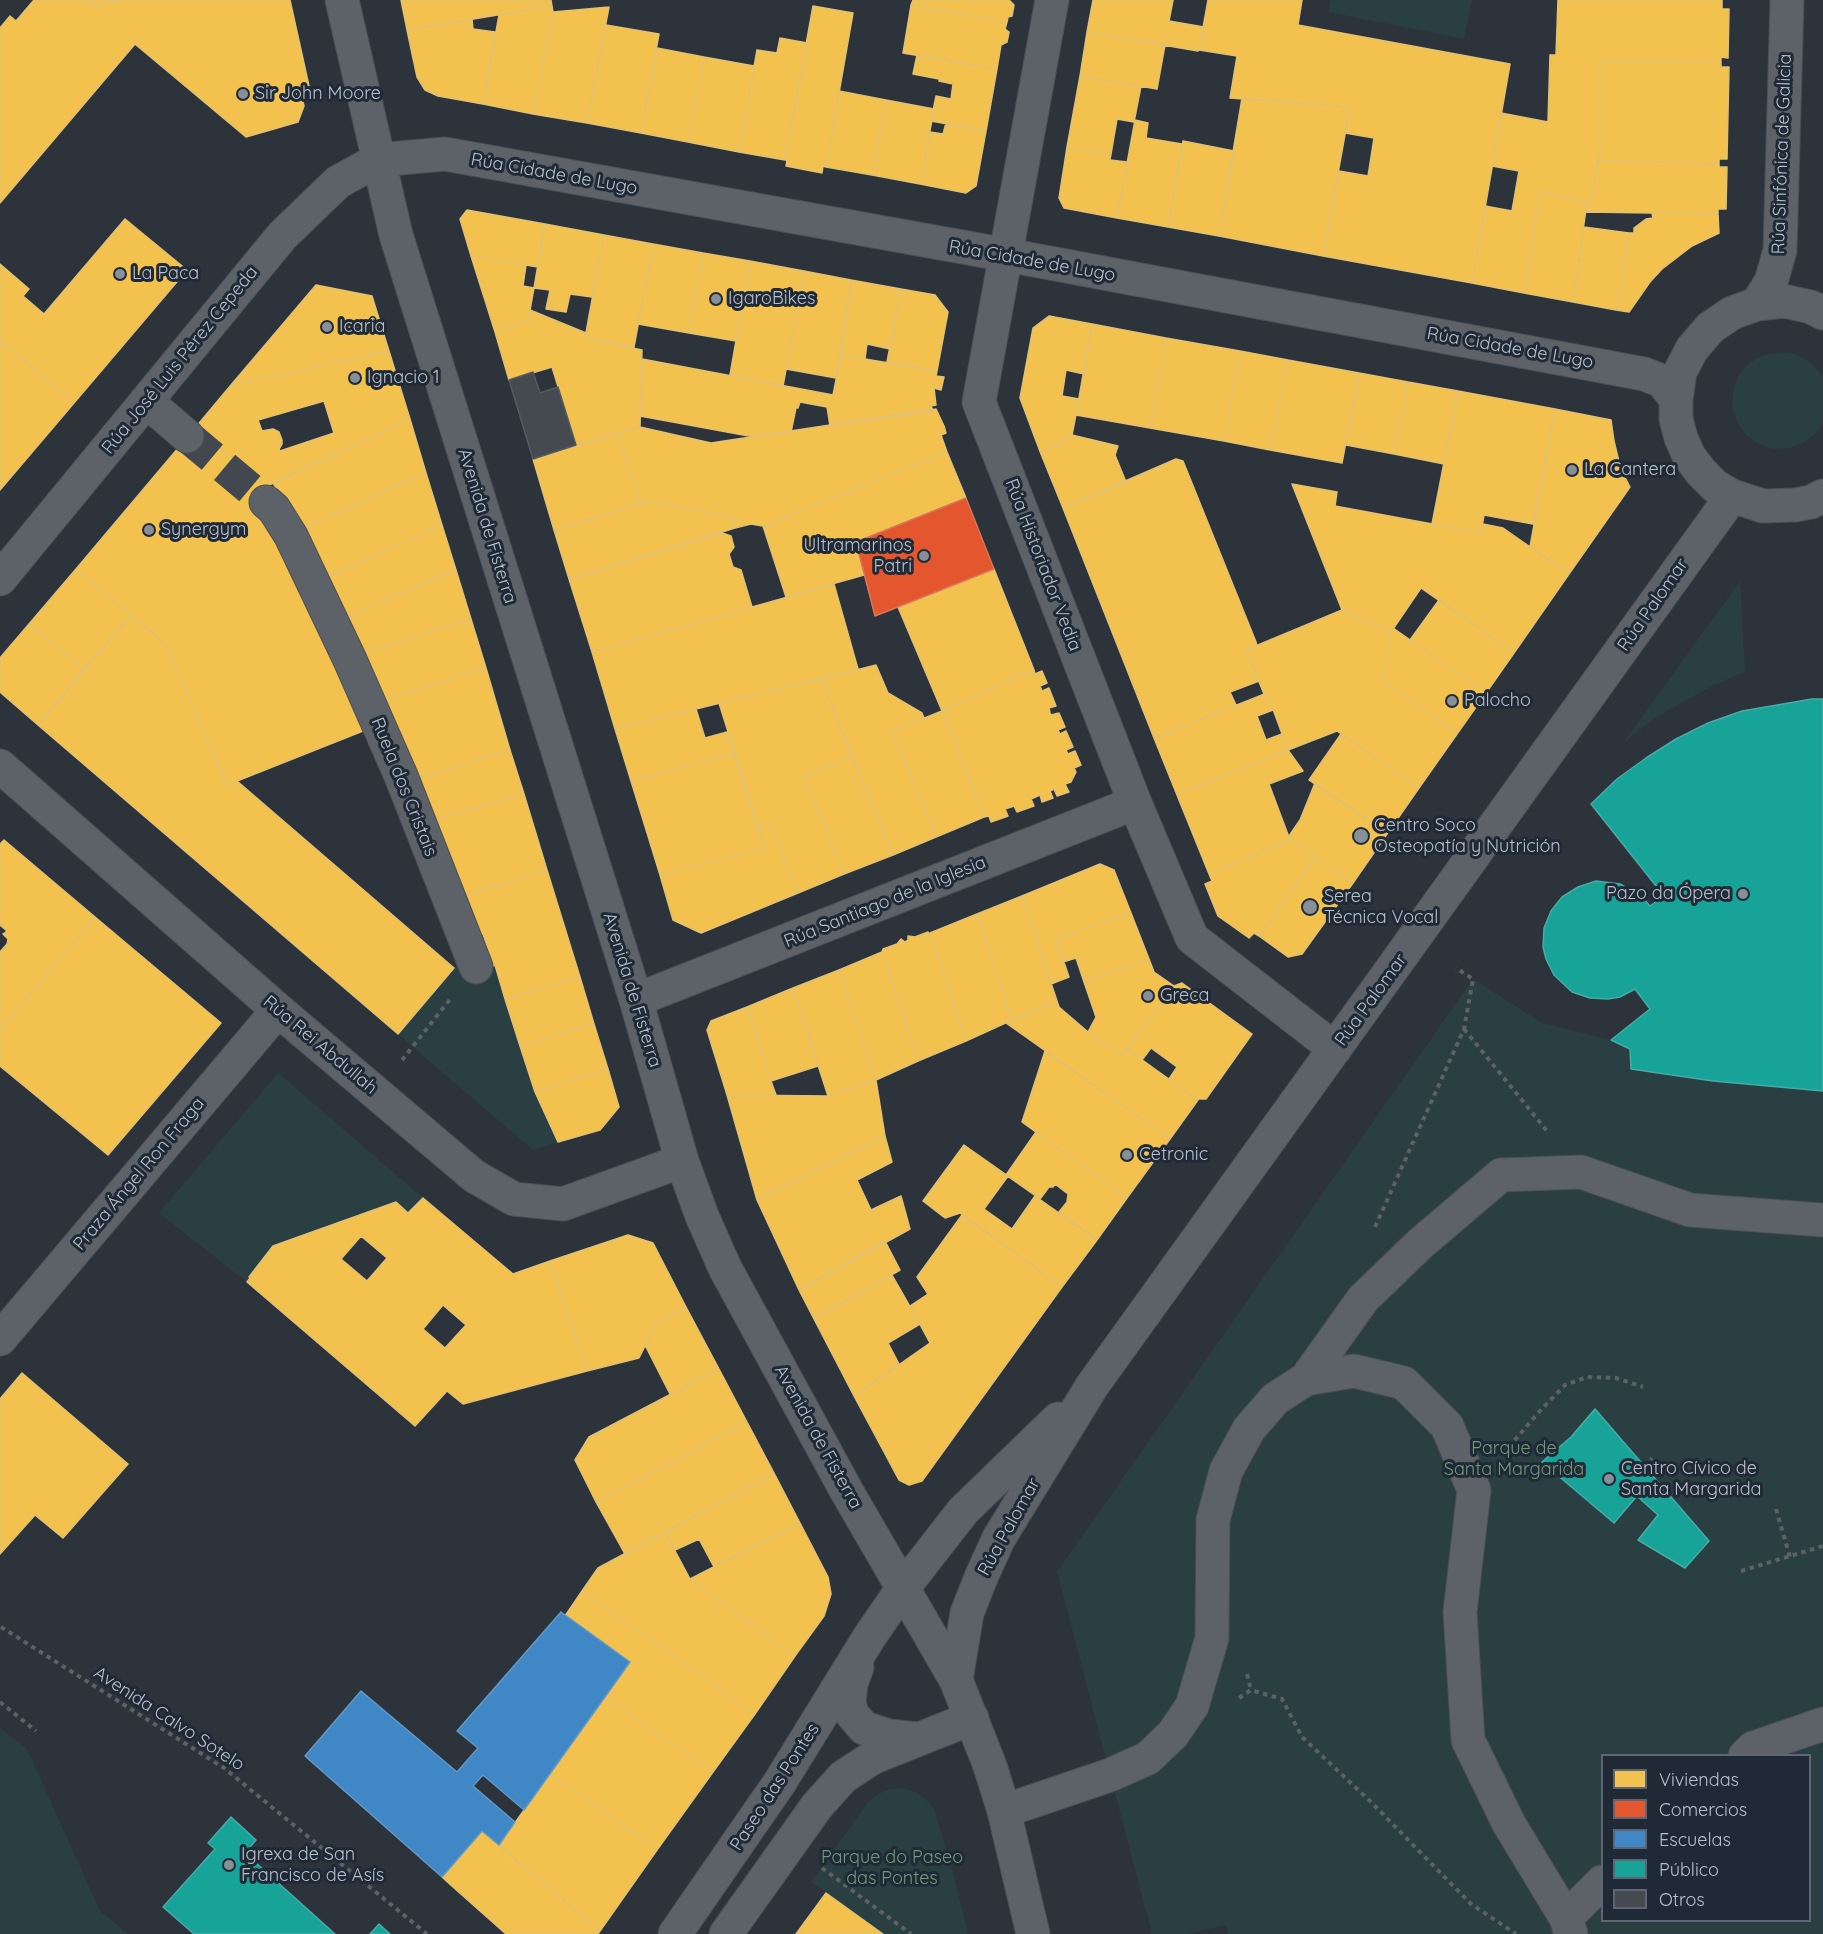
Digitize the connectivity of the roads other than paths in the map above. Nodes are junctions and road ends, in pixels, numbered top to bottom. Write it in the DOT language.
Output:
graph roads {
  1 [pos="342,0"];
  2 [pos="1052,0"];
  3 [pos="1787,0"];
  4 [pos="378,160"];
  5 [pos="1007,255"];
  6 [pos="1757,304"];
  7 [pos="1823,313"];
  8 [pos="1676,399"];
  9 [pos="146,401"];
  10 [pos="187,436"];
  11 [pos="1732,496"];
  12 [pos="1823,496"];
  13 [pos="266,502"];
  14 [pos="0,579"];
  15 [pos="0,765"];
  16 [pos="1135,803"];
  17 [pos="476,967"];
  18 [pos="636,1000"];
  19 [pos="278,1010"];
  20 [pos="1335,1049"];
  21 [pos="682,1161"];
  22 [pos="1823,1220"];
  23 [pos="0,1338"];
  24 [pos="1306,1378"];
  25 [pos="1092,1386"];
  26 [pos="903,1588"];
  27 [pos="870,1636"];
  28 [pos="956,1680"];
  29 [pos="972,1718"];
  30 [pos="1823,1724"];
  31 [pos="917,1739"];
  32 [pos="1746,1754"];
  33 [pos="1004,1811"];
  34 [pos="1601,1883"];
  35 [pos="1568,1926"];
  36 [pos="675,1934"];
  37 [pos="726,1934"];
  38 [pos="1033,1934"];
  1 -- 4 [label="street, Avenida de Fisterra"];
  2 -- 5 [label="street, Rúa Historiador Vedia"];
  3 -- 6 [label="street, Rúa Sinfónica de Galicia"];
  4 -- 5 [label="street, Rúa Cidade de Lugo"];
  4 -- 9 [label="street, Rúa José Luis Pérez Cepeda"];
  4 -- 18 [label="street, Avenida de Fisterra"];
  5 -- 8 [label="street, Rúa Cidade de Lugo"];
  5 -- 16 [label="street, Rúa Historiador Vedia"];
  6 -- 7 [label="street"];
  6 -- 8 [label="street"];
  8 -- 11 [label="street"];
  9 -- 10 [label="street"];
  9 -- 14 [label="street, Rúa José Luis Pérez Cepeda"];
  11 -- 12 [label="street"];
  11 -- 20 [label="street, Rúa Palomar"];
  13 -- 17 [label="street, Ruela dos Cristais"];
  15 -- 19 [label="street, Rúa Rei Abdullah"];
  16 -- 18 [label="street, Rúa Santiago de la Iglesia"];
  16 -- 20 [label="street, Rúa Historiador Vedia"];
  18 -- 21 [label="street, Avenida de Fisterra"];
  19 -- 21 [label="street, Rúa Rei Abdullah"];
  19 -- 23 [label="street, Praza Ángel Ron Fraga"];
  20 -- 25 [label="street, Rúa Palomar"];
  21 -- 26 [label="street, Avenida de Fisterra"];
  22 -- 24 [label="street"];
  24 -- 33 [label="street"];
  24 -- 35 [label="street"];
  25 -- 26 [label="street, Rúa Palomar"];
  25 -- 28 [label="street, Rúa Palomar"];
  26 -- 27 [label="street, Paseo das Pontes"];
  26 -- 28 [label="street, Avenida de Fisterra"];
  27 -- 31 [label="street, Paseo das Pontes"];
  27 -- 36 [label="street, Paseo das Pontes"];
  28 -- 29 [label="street, Avenida de Fisterra"];
  29 -- 31 [label="street, Paseo das Pontes"];
  29 -- 33 [label="street, Avenida de Fisterra"];
  30 -- 32 [label="street"];
  31 -- 37 [label="street, Paseo das Pontes"];
  33 -- 38 [label="street, Avenida de Fisterra"];
  34 -- 35 [label="street"];
}
